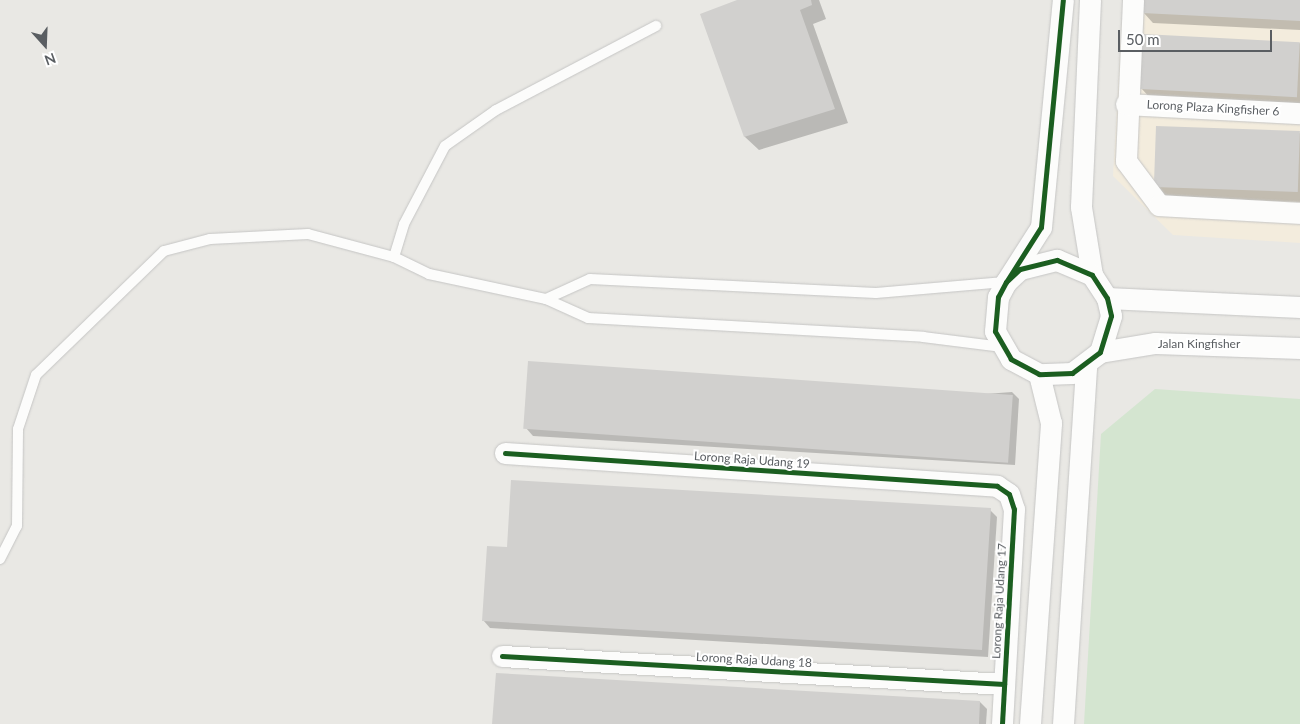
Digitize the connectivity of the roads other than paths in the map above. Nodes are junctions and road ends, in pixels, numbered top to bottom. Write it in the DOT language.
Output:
graph roads {
  1 [pos="1063,0"];
  2 [pos="1090,0"];
  3 [pos="1134,0"];
  4 [pos="656,26"];
  5 [pos="1126,104"];
  6 [pos="1300,113"];
  7 [pos="1300,213"];
  8 [pos="394,257"];
  9 [pos="1092,275"];
  10 [pos="1006,282"];
  11 [pos="1107,298"];
  12 [pos="546,299"];
  13 [pos="1300,306"];
  14 [pos="1002,347"];
  15 [pos="1300,348"];
  16 [pos="1093,359"];
  17 [pos="1039,374"];
  18 [pos="505,453"];
  19 [pos="997,486"];
  20 [pos="0,559"];
  21 [pos="502,656"];
  22 [pos="1004,684"];
  23 [pos="1002,724"];
  24 [pos="1030,724"];
  25 [pos="1063,724"];
  1 -- 10 [label="street"];
  2 -- 9 [label="street"];
  3 -- 5 [label="street"];
  4 -- 8 [label="lane"];
  5 -- 6 [label="street, Lorong Plaza Kingfisher 6"];
  5 -- 7 [label="street"];
  8 -- 12 [label="lane"];
  8 -- 20 [label="lane"];
  9 -- 10 [label="street"];
  9 -- 11 [label="street"];
  10 -- 12 [label="lane"];
  10 -- 14 [label="street"];
  11 -- 13 [label="street"];
  11 -- 16 [label="street"];
  12 -- 14 [label="lane"];
  14 -- 17 [label="street"];
  15 -- 16 [label="street, Jalan Kingfisher"];
  16 -- 17 [label="street"];
  16 -- 25 [label="street"];
  17 -- 24 [label="street"];
  18 -- 19 [label="street, Lorong Raja Udang 19"];
  19 -- 22 [label="street, Lorong Raja Udang 17"];
  21 -- 22 [label="street, Lorong Raja Udang 18"];
  22 -- 23 [label="street, Lorong Raja Udang 17"];
}
